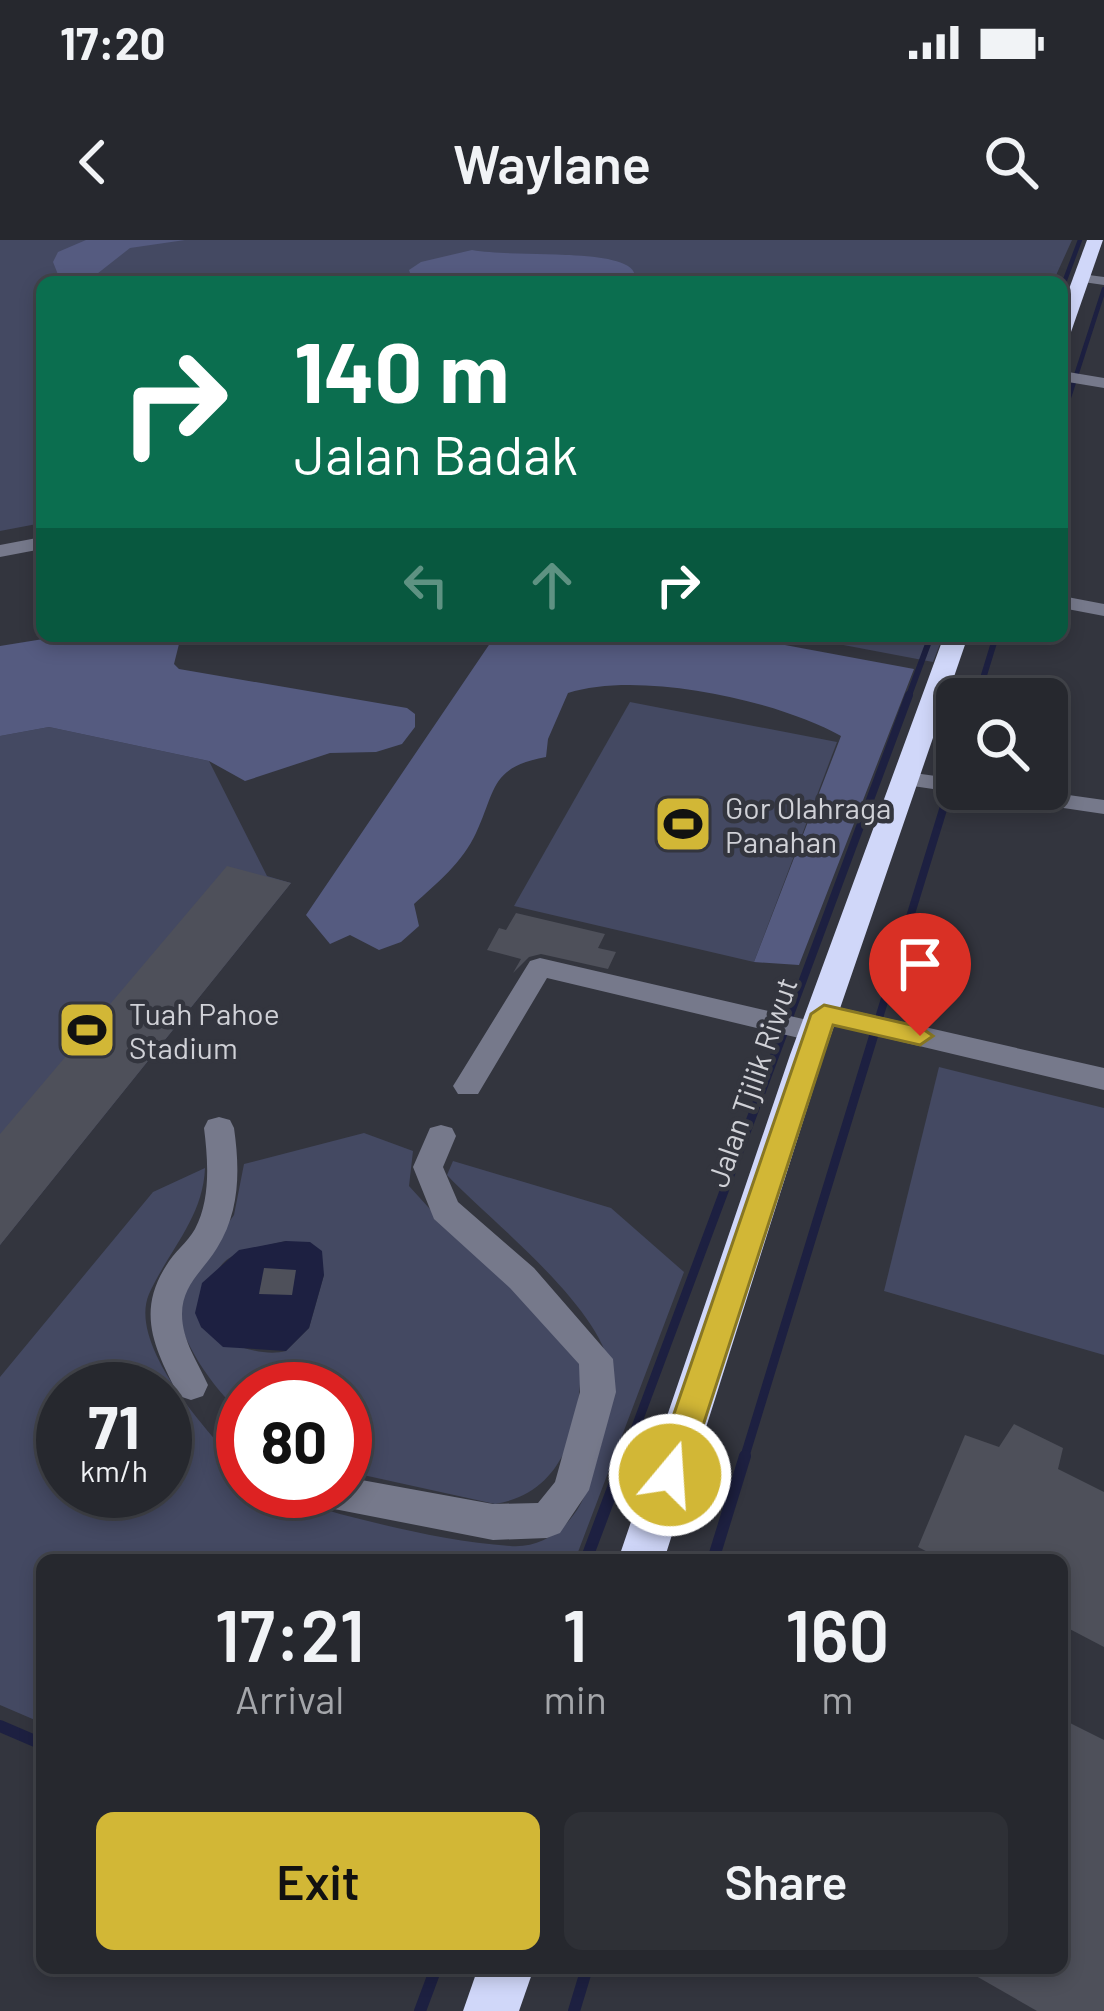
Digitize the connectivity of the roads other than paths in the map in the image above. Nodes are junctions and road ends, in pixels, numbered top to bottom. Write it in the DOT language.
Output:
graph roads {
  1 [pos="1095,240"];
  2 [pos="1081,278"];
  3 [pos="1104,281"];
  4 [pos="1068,315"];
  5 [pos="1068,377"];
  6 [pos="1104,383"];
  7 [pos="1068,393"];
  8 [pos="1104,396"];
  9 [pos="36,533"];
  10 [pos="0,540"];
  11 [pos="36,544"];
  12 [pos="0,551"];
  13 [pos="1068,603"];
  14 [pos="1104,610"];
  15 [pos="954,642"];
  16 [pos="907,779"];
  17 [pos="936,783"];
  18 [pos="1068,802"];
  19 [pos="1104,807"];
  20 [pos="820,1023"];
  21 [pos="1104,1078"];
  22 [pos="468,1086"];
  23 [pos="219,1128"];
  24 [pos="441,1136"];
  25 [pos="178,1362"];
  26 [pos="372,1499"];
  27 [pos="643,1554"];
  28 [pos="504,1974"];
  29 [pos="491,2011"];
  1 -- 2 [label="highway"];
  2 -- 3 [label="street"];
  2 -- 4 [label="highway"];
  5 -- 6 [label="street"];
  7 -- 8 [label="street"];
  9 -- 10 [label="street"];
  11 -- 12 [label="street"];
  13 -- 14 [label="street"];
  15 -- 16 [label="highway, Jalan Tjilik Riwut"];
  16 -- 17 [label="street"];
  16 -- 20 [label="highway, Jalan Tjilik Riwut"];
  18 -- 19 [label="street"];
  20 -- 21 [label="street"];
  20 -- 22 [label="street"];
  20 -- 27 [label="highway, Jalan Tjilik Riwut"];
  23 -- 25 [label="street"];
  24 -- 26 [label="street"];
  28 -- 29 [label="highway"];
}
